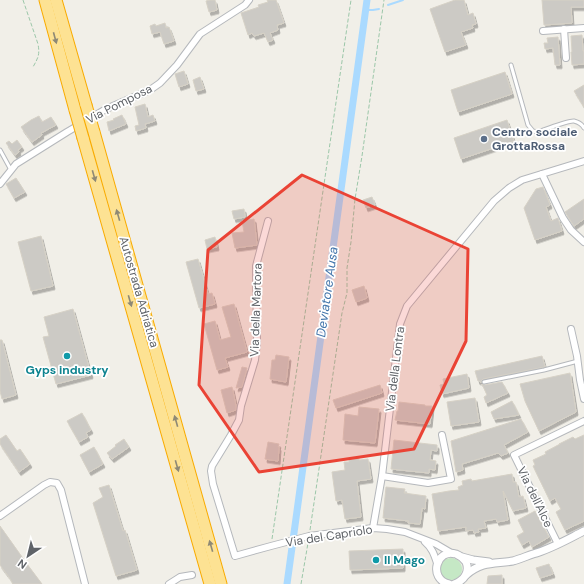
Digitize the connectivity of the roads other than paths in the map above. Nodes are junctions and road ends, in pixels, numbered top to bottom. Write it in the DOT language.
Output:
graph roads {
  1 [pos="45,0"];
  2 [pos="56,0"];
  3 [pos="249,0"];
  4 [pos="584,28"];
  5 [pos="564,29"];
  6 [pos="543,31"];
  7 [pos="566,58"];
  8 [pos="511,65"];
  9 [pos="584,128"];
  10 [pos="0,150"];
  11 [pos="584,161"];
  12 [pos="11,170"];
  13 [pos="542,174"];
  14 [pos="0,184"];
  15 [pos="268,221"];
  16 [pos="584,242"];
  17 [pos="571,329"];
  18 [pos="578,361"];
  19 [pos="484,382"];
  20 [pos="584,399"];
  21 [pos="584,421"];
  22 [pos="442,435"];
  23 [pos="382,476"];
  24 [pos="0,516"];
  25 [pos="373,528"];
  26 [pos="584,531"];
  27 [pos="422,539"];
  28 [pos="558,544"];
  29 [pos="453,554"];
  30 [pos="235,556"];
  31 [pos="462,557"];
  32 [pos="437,563"];
  33 [pos="494,563"];
  34 [pos="437,573"];
  35 [pos="192,575"];
  36 [pos="466,575"];
  37 [pos="462,582"];
  38 [pos="85,584"];
  39 [pos="169,584"];
  40 [pos="210,584"];
  41 [pos="221,584"];
  42 [pos="436,584"];
  43 [pos="449,584"];
  44 [pos="454,584"];
  1 -- 40 [label="highway, Autostrada Adriatica, one-way, bridge"];
  41 -- 2 [label="highway, Autostrada Adriatica, one-way, bridge"];
  3 -- 12 [label="street, Via Pomposa"];
  4 -- 5 [label="street"];
  5 -- 6 [label="street"];
  5 -- 7 [label="street"];
  8 -- 9 [label="lane"];
  10 -- 12 [label="lane"];
  11 -- 13 [label="street, Via della Lontra"];
  12 -- 14 [label="street, Via Pomposa"];
  13 -- 16 [label="street"];
  13 -- 23 [label="street, Via della Lontra"];
  15 -- 30 [label="street, Via della Martora"];
  17 -- 18 [label="street"];
  18 -- 19 [label="lane"];
  18 -- 20 [label="street"];
  21 -- 28 [label="street, Via dell'Alce"];
  22 -- 23 [label="street"];
  23 -- 25 [label="street, Via della Lontra"];
  24 -- 38 [label="street"];
  25 -- 27 [label="street, Via del Capriolo"];
  25 -- 30 [label="street, Via del Capriolo"];
  26 -- 28 [label="street"];
  27 -- 29 [label="street, Via del Capriolo"];
  27 -- 32 [label="street, Via del Capriolo"];
  28 -- 33 [label="street"];
  29 -- 31 [label="street"];
  29 -- 32 [label="street"];
  31 -- 33 [label="street"];
  31 -- 36 [label="street"];
  32 -- 34 [label="street"];
  33 -- 36 [label="street"];
  34 -- 42 [label="street"];
  34 -- 43 [label="street"];
  35 -- 39 [label="street"];
  36 -- 37 [label="street"];
  37 -- 44 [label="street"];
}
